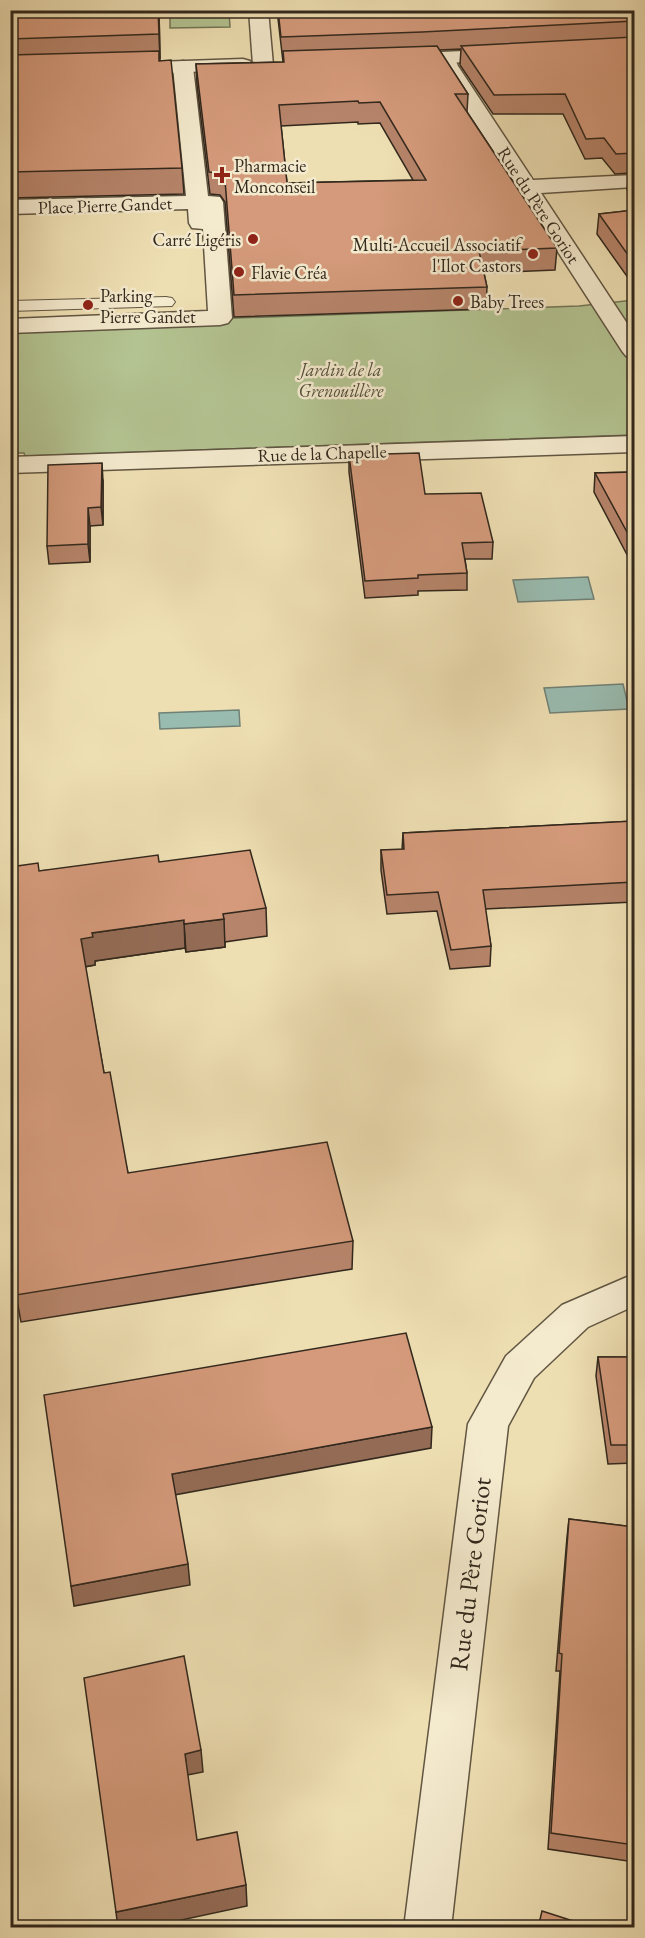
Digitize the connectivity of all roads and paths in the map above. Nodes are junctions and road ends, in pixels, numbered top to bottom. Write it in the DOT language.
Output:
graph roads {
  1 [pos="258,10"];
  2 [pos="525,54"];
  3 [pos="446,58"];
  4 [pos="377,61"];
  5 [pos="286,64"];
  6 [pos="264,65"];
  7 [pos="183,67"];
  8 [pos="102,70"];
  9 [pos="634,181"];
  10 [pos="528,187"];
  11 [pos="199,202"];
  12 [pos="10,207"];
  13 [pos="166,302"];
  14 [pos="10,306"];
  15 [pos="205,309"];
  16 [pos="10,326"];
  17 [pos="634,351"];
  18 [pos="634,444"];
  19 [pos="10,465"];
  20 [pos="634,1289"];
  21 [pos="427,1928"];
  1 -- 6 [label="street"];
  2 -- 3 [label="street"];
  3 -- 4 [label="street"];
  3 -- 10 [label="street, Rue du Père Goriot"];
  5 -- 6 [label="street"];
  6 -- 7 [label="street"];
  7 -- 8 [label="street"];
  7 -- 11 [label="street"];
  9 -- 10 [label="street"];
  10 -- 17 [label="street, Rue du Père Goriot"];
  11 -- 12 [label="street, Place Pierre Gandet"];
  11 -- 15 [label="street, Place Pierre Gandet"];
  13 -- 14 [label="lane"];
  13 -- 15 [label="street"];
  15 -- 16 [label="street"];
  18 -- 19 [label="street, Rue de la Chapelle"];
  20 -- 21 [label="street, Rue du Père Goriot"];
}
